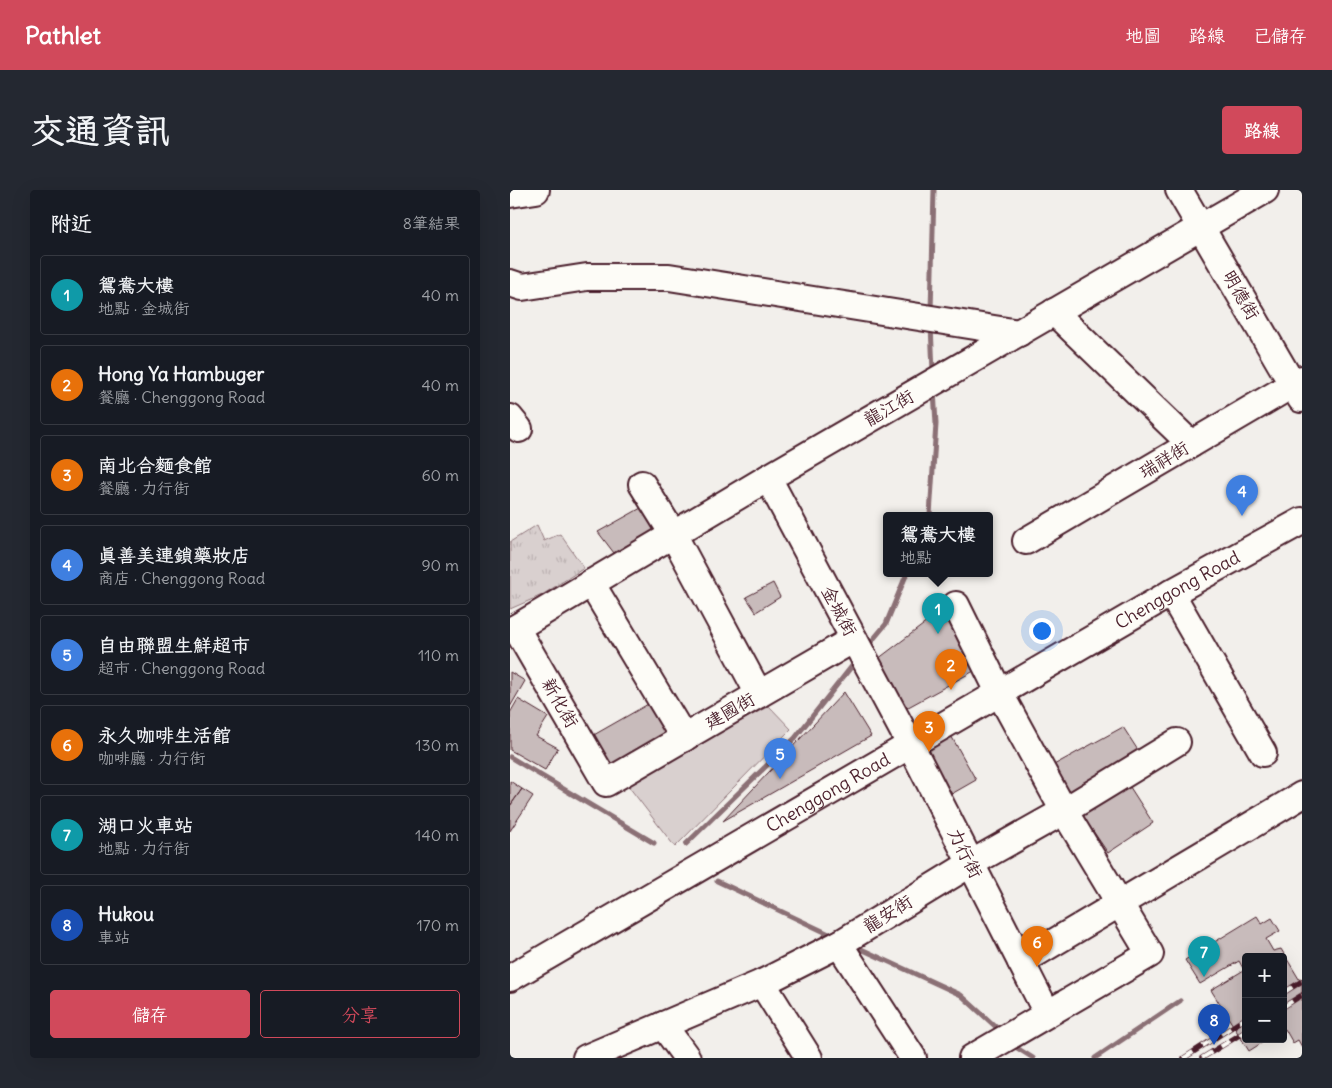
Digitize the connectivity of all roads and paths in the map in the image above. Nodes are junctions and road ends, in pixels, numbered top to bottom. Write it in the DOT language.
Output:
graph roads {
  1 [pos="536,190"];
  2 [pos="1179,190"];
  3 [pos="1264,190"];
  4 [pos="510,194"];
  5 [pos="1201,227"];
  6 [pos="510,284"];
  7 [pos="1054,312"];
  8 [pos="1019,333"];
  9 [pos="1299,387"];
  10 [pos="1191,444"];
  11 [pos="768,478"];
  12 [pos="642,484"];
  13 [pos="1302,521"];
  14 [pos="673,534"];
  15 [pos="1026,541"];
  16 [pos="591,583"];
  17 [pos="1171,593"];
  18 [pos="956,605"];
  19 [pos="513,627"];
  20 [pos="854,639"];
  21 [pos="999,692"];
  22 [pos="759,694"];
  23 [pos="684,738"];
  24 [pos="1177,742"];
  25 [pos="910,744"];
  26 [pos="1263,754"];
  27 [pos="606,783"];
  28 [pos="1302,795"];
  29 [pos="1064,811"];
  30 [pos="970,864"];
  31 [pos="1120,902"];
  32 [pos="839,944"];
  33 [pos="1021,962"];
  34 [pos="510,978"];
  35 [pos="762,983"];
  36 [pos="1048,1013"];
  37 [pos="663,1026"];
  38 [pos="586,1058"];
  39 [pos="687,1058"];
  40 [pos="809,1058"];
  41 [pos="913,1058"];
  42 [pos="972,1058"];
  1 -- 4 [label="street"];
  2 -- 5 [label="street, 明德街"];
  3 -- 5 [label="street, 龍江街"];
  5 -- 7 [label="street, 龍江街"];
  5 -- 9 [label="street, 明德街"];
  6 -- 8 [label="street"];
  7 -- 8 [label="street, 龍江街"];
  7 -- 10 [label="street"];
  8 -- 11 [label="street, 龍江街"];
  9 -- 10 [label="street, 瑞祥街"];
  10 -- 15 [label="street, 瑞祥街"];
  11 -- 14 [label="street, 龍江街"];
  11 -- 20 [label="street, 金城街"];
  12 -- 14 [label="street"];
  13 -- 17 [label="street, Chenggong Road"];
  14 -- 16 [label="street, 龍江街"];
  14 -- 22 [label="street"];
  16 -- 19 [label="street, 龍江街"];
  16 -- 23 [label="street"];
  17 -- 21 [label="street, Chenggong Road"];
  17 -- 26 [label="street"];
  18 -- 21 [label="street"];
  19 -- 27 [label="street, 新化街"];
  20 -- 22 [label="street, 建國街"];
  20 -- 25 [label="street, 金城街"];
  21 -- 25 [label="street, Chenggong Road"];
  21 -- 29 [label="street"];
  22 -- 23 [label="street, 建國街"];
  23 -- 27 [label="street, 建國街"];
  24 -- 29 [label="street, 龍安街"];
  25 -- 30 [label="street, 力行街"];
  25 -- 34 [label="street, Chenggong Road"];
  28 -- 31 [label="street"];
  29 -- 30 [label="street, 龍安街"];
  29 -- 31 [label="street"];
  30 -- 32 [label="street, 龍安街"];
  30 -- 33 [label="street, 力行街"];
  31 -- 33 [label="street"];
  31 -- 36 [label="street"];
  32 -- 35 [label="street, 龍安街"];
  32 -- 41 [label="street"];
  33 -- 36 [label="street, 力行街"];
  35 -- 37 [label="street, 龍安街"];
  35 -- 40 [label="street"];
  36 -- 42 [label="street"];
  37 -- 38 [label="street, 龍安街"];
  37 -- 39 [label="street"];
}
